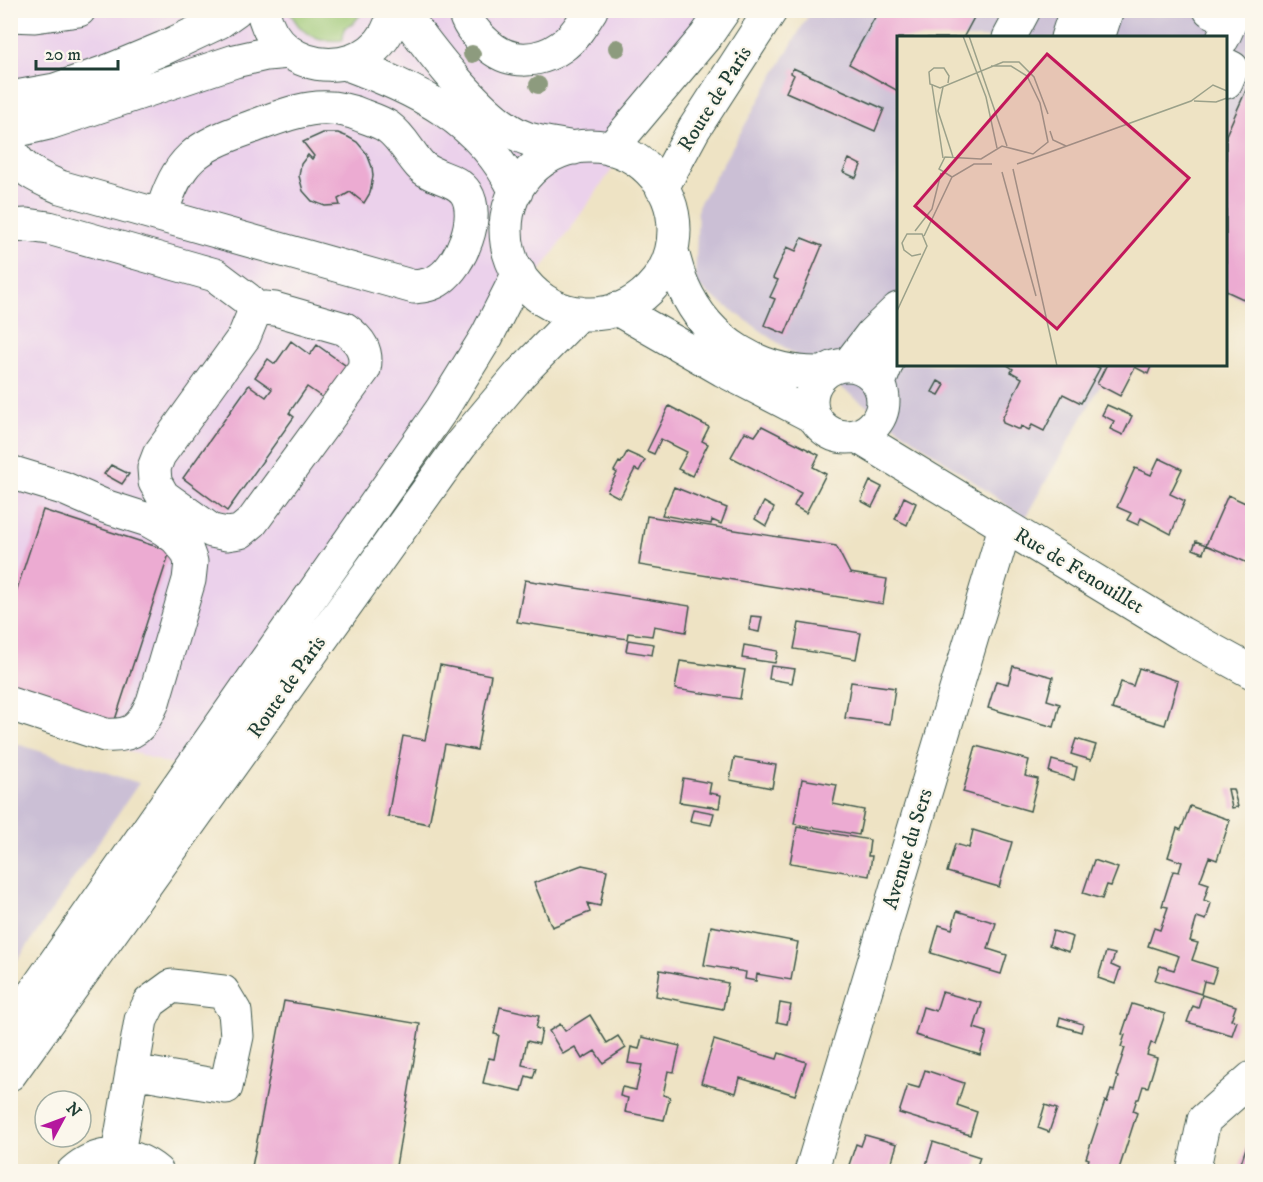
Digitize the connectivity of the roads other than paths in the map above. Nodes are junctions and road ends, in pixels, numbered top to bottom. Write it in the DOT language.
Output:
graph roads {
  1 [pos="79,10"];
  2 [pos="236,10"];
  3 [pos="264,10"];
  4 [pos="394,10"];
  5 [pos="401,10"];
  6 [pos="464,10"];
  7 [pos="485,10"];
  8 [pos="591,10"];
  9 [pos="724,10"];
  10 [pos="771,10"];
  11 [pos="1024,10"];
  12 [pos="10,15"];
  13 [pos="1101,23"];
  14 [pos="1228,32"];
  15 [pos="1010,36"];
  16 [pos="1072,36"];
  17 [pos="289,52"];
  18 [pos="516,60"];
  19 [pos="345,63"];
  20 [pos="1227,80"];
  21 [pos="10,98"];
  22 [pos="10,132"];
  23 [pos="574,148"];
  24 [pos="10,149"];
  25 [pos="611,149"];
  26 [pos="662,188"];
  27 [pos="516,192"];
  28 [pos="161,215"];
  29 [pos="10,226"];
  30 [pos="672,251"];
  31 [pos="519,273"];
  32 [pos="617,309"];
  33 [pos="255,310"];
  34 [pos="897,310"];
  35 [pos="580,313"];
  36 [pos="897,345"];
  37 [pos="836,369"];
  38 [pos="879,383"];
  39 [pos="814,417"];
  40 [pos="868,427"];
  41 [pos="10,472"];
  42 [pos="1005,526"];
  43 [pos="1252,672"];
  44 [pos="10,704"];
  45 [pos="10,1026"];
  46 [pos="132,1071"];
  47 [pos="10,1074"];
  48 [pos="1252,1078"];
  49 [pos="118,1154"];
  50 [pos="73,1172"];
  51 [pos="158,1172"];
  52 [pos="811,1172"];
  53 [pos="1193,1172"];
  1 -- 12 [label="main road"];
  2 -- 21 [label="main road"];
  3 -- 17 [label="main road"];
  4 -- 19 [label="main road"];
  5 -- 23 [label="main road"];
  6 -- 18 [label="main road"];
  7 -- 18 [label="main road"];
  8 -- 18 [label="main road"];
  9 -- 25 [label="main road, Route de Paris"];
  10 -- 26 [label="main road, Route de Paris"];
  11 -- 15 [label="main road"];
  13 -- 16 [label="main road"];
  14 -- 20 [label="main road"];
  17 -- 19 [label="main road"];
  17 -- 22 [label="main road"];
  19 -- 27 [label="main road"];
  23 -- 25 [label="main road"];
  23 -- 27 [label="main road"];
  24 -- 28 [label="main road"];
  25 -- 26 [label="main road"];
  26 -- 30 [label="main road"];
  27 -- 31 [label="main road"];
  28 -- 28 [label="main road"];
  29 -- 33 [label="main road"];
  30 -- 32 [label="main road"];
  30 -- 37 [label="main road"];
  31 -- 35 [label="main road"];
  31 -- 45 [label="main road, Route de Paris"];
  32 -- 35 [label="main road"];
  32 -- 39 [label="main road"];
  33 -- 33 [label="main road"];
  34 -- 37 [label="main road"];
  35 -- 47 [label="main road, Route de Paris"];
  36 -- 38 [label="main road"];
  37 -- 38 [label="main road"];
  37 -- 39 [label="main road"];
  38 -- 40 [label="main road"];
  39 -- 40 [label="main road"];
  40 -- 42 [label="main road, Rue de Fenouillet"];
  41 -- 44 [label="main road"];
  42 -- 43 [label="main road, Rue de Fenouillet"];
  42 -- 52 [label="main road, Avenue du Sers"];
  46 -- 49 [label="main road"];
  48 -- 53 [label="main road"];
  49 -- 50 [label="main road"];
  49 -- 51 [label="main road"];
}
